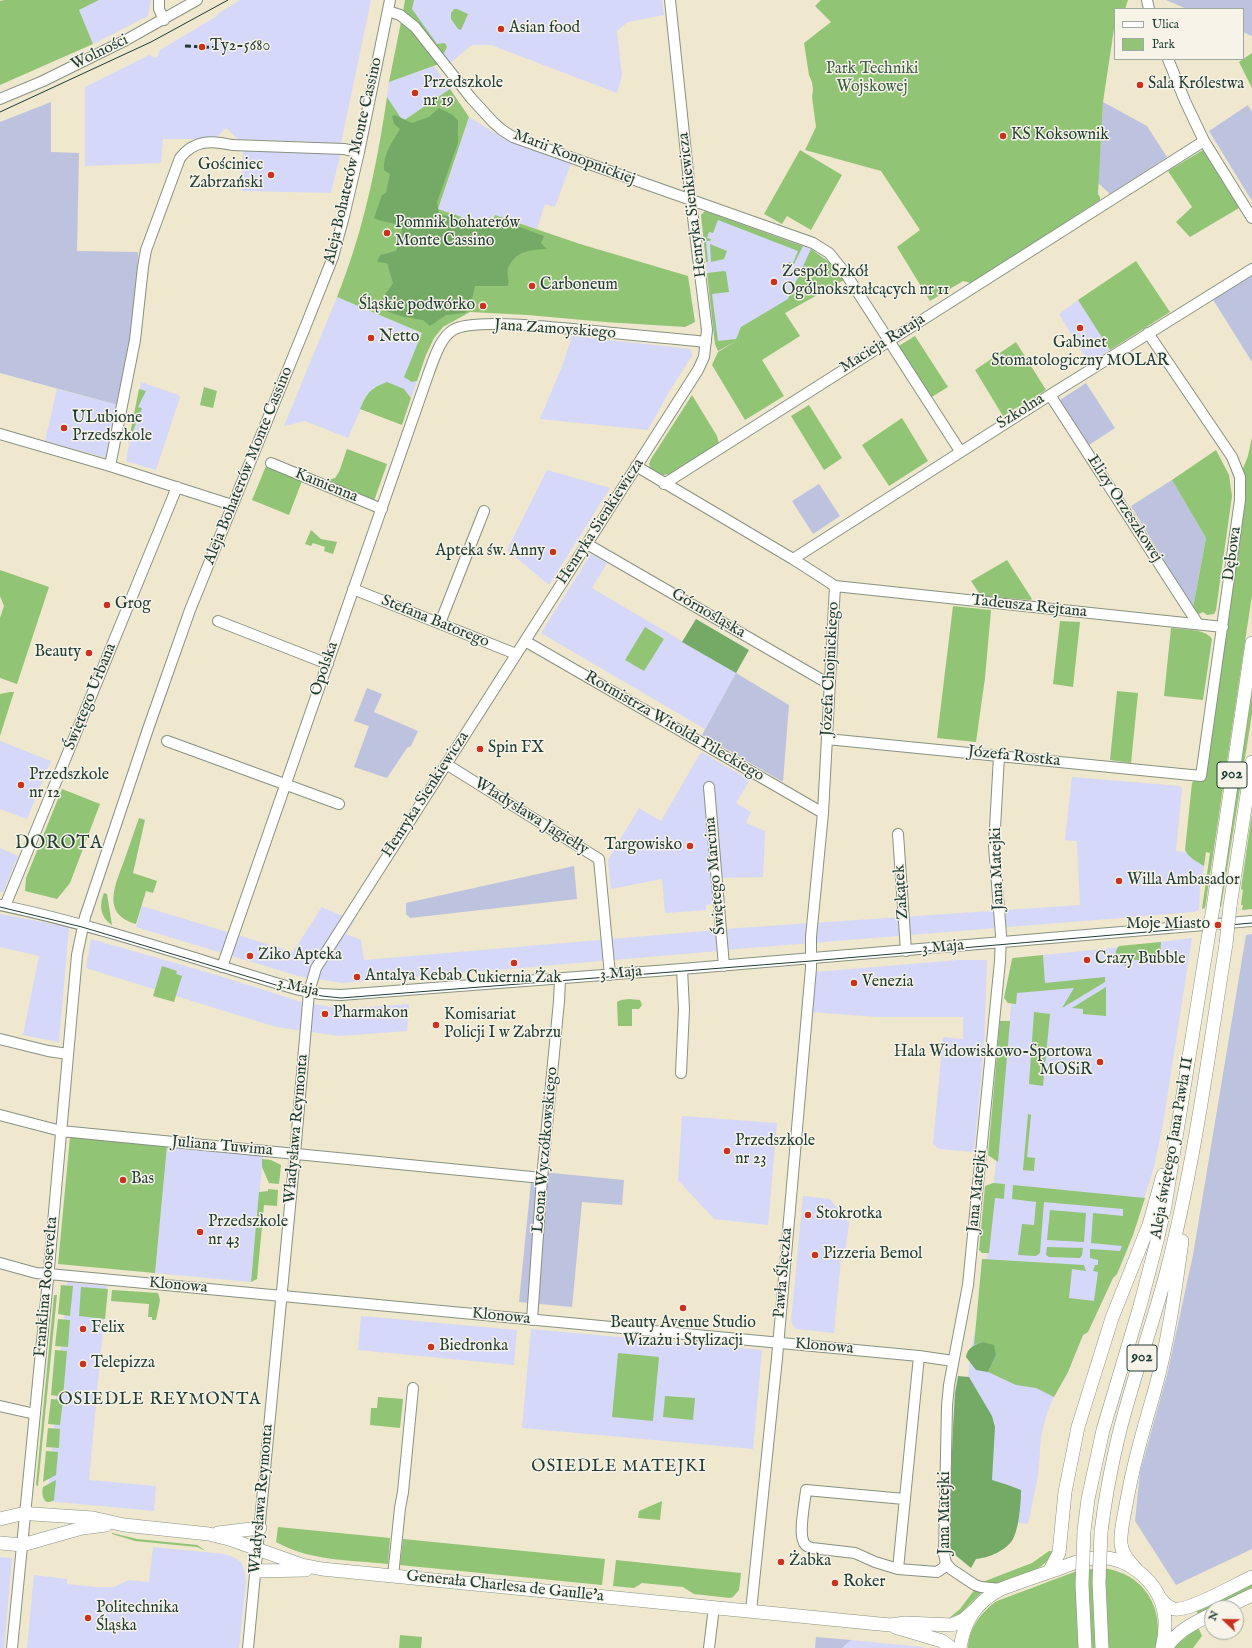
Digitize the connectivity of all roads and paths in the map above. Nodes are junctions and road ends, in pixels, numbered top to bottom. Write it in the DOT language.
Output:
graph roads {
  1 [pos="159,0"];
  2 [pos="197,0"];
  3 [pos="390,0"];
  4 [pos="670,0"];
  5 [pos="388,12"];
  6 [pos="164,20"];
  7 [pos="1168,60"];
  8 [pos="0,99"];
  9 [pos="1204,141"];
  10 [pos="359,152"];
  11 [pos="691,201"];
  12 [pos="1252,218"];
  13 [pos="1252,269"];
  14 [pos="1148,333"];
  15 [pos="889,341"];
  16 [pos="706,342"];
  17 [pos="429,372"];
  18 [pos="1050,394"];
  19 [pos="0,434"];
  20 [pos="960,452"];
  21 [pos="271,463"];
  22 [pos="110,466"];
  23 [pos="636,466"];
  24 [pos="664,484"];
  25 [pos="177,487"];
  26 [pos="232,505"];
  27 [pos="382,509"];
  28 [pos="484,510"];
  29 [pos="587,544"];
  30 [pos="793,559"];
  31 [pos="835,586"];
  32 [pos="353,589"];
  33 [pos="218,621"];
  34 [pos="440,623"];
  35 [pos="1198,624"];
  36 [pos="1223,627"];
  37 [pos="524,641"];
  38 [pos="1252,643"];
  39 [pos="516,654"];
  40 [pos="328,664"];
  41 [pos="829,684"];
  42 [pos="827,739"];
  43 [pos="167,741"];
  44 [pos="999,756"];
  45 [pos="1252,762"];
  46 [pos="446,764"];
  47 [pos="1201,776"];
  48 [pos="285,785"];
  49 [pos="709,787"];
  50 [pos="340,804"];
  51 [pos="823,813"];
  52 [pos="898,834"];
  53 [pos="3,906"];
  54 [pos="1252,921"];
  55 [pos="83,925"];
  56 [pos="1001,943"];
  57 [pos="906,951"];
  58 [pos="811,959"];
  59 [pos="724,966"];
  60 [pos="222,967"];
  61 [pos="682,969"];
  62 [pos="610,975"];
  63 [pos="560,979"];
  64 [pos="309,992"];
  65 [pos="0,1039"];
  66 [pos="68,1054"];
  67 [pos="682,1073"];
  68 [pos="1181,1108"];
  69 [pos="0,1115"];
  70 [pos="61,1131"];
  71 [pos="1195,1140"];
  72 [pos="295,1154"];
  73 [pos="542,1178"];
  74 [pos="0,1263"];
  75 [pos="49,1274"];
  76 [pos="281,1296"];
  77 [pos="532,1320"];
  78 [pos="779,1343"];
  79 [pos="919,1356"];
  80 [pos="953,1361"];
  81 [pos="413,1388"];
  82 [pos="0,1406"];
  83 [pos="35,1414"];
  84 [pos="904,1499"];
  85 [pos="25,1513"];
  86 [pos="0,1519"];
  87 [pos="124,1525"];
  88 [pos="260,1528"];
  89 [pos="209,1534"];
  90 [pos="0,1543"];
  91 [pos="22,1545"];
  92 [pos="258,1549"];
  93 [pos="946,1563"];
  94 [pos="322,1569"];
  95 [pos="898,1569"];
  96 [pos="1136,1569"];
  97 [pos="256,1571"];
  98 [pos="1049,1572"];
  99 [pos="393,1576"];
  100 [pos="1252,1577"];
  101 [pos="995,1592"];
  102 [pos="1252,1595"];
  103 [pos="1160,1598"];
  104 [pos="1242,1600"];
  105 [pos="714,1607"];
  106 [pos="751,1611"];
  107 [pos="972,1612"];
  108 [pos="1204,1618"];
  109 [pos="890,1625"];
  110 [pos="12,1648"];
  111 [pos="248,1648"];
  112 [pos="709,1648"];
  113 [pos="951,1648"];
  114 [pos="960,1648"];
  115 [pos="1085,1648"];
  116 [pos="1102,1648"];
  117 [pos="1162,1648"];
  118 [pos="1166,1648"];
  1 -- 6 [label="street"];
  2 -- 6 [label="street, Wolności"];
  3 -- 5 [label="street, Aleja Bohaterów Monte Cassino"];
  4 -- 11 [label="street, Henryka Sienkiewicza"];
  5 -- 10 [label="street, Aleja Bohaterów Monte Cassino"];
  5 -- 11 [label="street, Marii Konopnickiej"];
  6 -- 8 [label="street, Wolności"];
  7 -- 9 [label="street"];
  9 -- 12 [label="street"];
  9 -- 15 [label="street, Macieja Rataja"];
  10 -- 22 [label="street"];
  10 -- 26 [label="street, Aleja Bohaterów Monte Cassino"];
  11 -- 15 [label="street, Marii Konopnickiej"];
  11 -- 16 [label="street, Henryka Sienkiewicza"];
  13 -- 14 [label="street, Szkolna"];
  14 -- 18 [label="street, Szkolna"];
  14 -- 36 [label="street, Dębowa"];
  15 -- 20 [label="street, Marii Konopnickiej"];
  15 -- 24 [label="street, Macieja Rataja"];
  16 -- 17 [label="street, Jana Zamoyskiego"];
  16 -- 23 [label="street, Henryka Sienkiewicza"];
  17 -- 27 [label="street, Opolska"];
  18 -- 20 [label="street, Szkolna"];
  18 -- 35 [label="street, Elizy Orzeszkowej"];
  19 -- 22 [label="street"];
  20 -- 30 [label="street, Szkolna"];
  21 -- 27 [label="street, Kamienna"];
  22 -- 25 [label="street"];
  23 -- 24 [label="street, Józefa Chojnickiego"];
  23 -- 29 [label="street, Henryka Sienkiewicza"];
  24 -- 30 [label="street, Józefa Chojnickiego"];
  25 -- 26 [label="street"];
  25 -- 53 [label="street, Świętego Urbana"];
  26 -- 55 [label="street, Aleja Bohaterów Monte Cassino"];
  27 -- 32 [label="street, Opolska"];
  28 -- 34 [label="street"];
  29 -- 37 [label="street, Henryka Sienkiewicza"];
  29 -- 41 [label="street, Górnośląska"];
  30 -- 31 [label="street, Józefa Chojnickiego"];
  31 -- 35 [label="street, Tadeusza Rejtana"];
  31 -- 41 [label="street, Józefa Chojnickiego"];
  32 -- 34 [label="street, Stefana Batorego"];
  32 -- 40 [label="street, Opolska"];
  33 -- 40 [label="street"];
  34 -- 39 [label="street, Stefana Batorego"];
  35 -- 36 [label="street, Tadeusza Rejtana"];
  36 -- 47 [label="street, Dębowa"];
  37 -- 39 [label="street, Henryka Sienkiewicza"];
  37 -- 51 [label="street, Rotmistrza Witolda Pileckiego"];
  38 -- 68 [label="main road, Aleja świętego Jana Pawła II / 902, bridge"];
  39 -- 46 [label="street, Henryka Sienkiewicza"];
  40 -- 48 [label="street, Opolska"];
  41 -- 42 [label="street, Józefa Chojnickiego"];
  42 -- 44 [label="street, Józefa Rostka"];
  42 -- 51 [label="street, Józefa Chojnickiego"];
  43 -- 48 [label="street"];
  44 -- 47 [label="street, Józefa Rostka"];
  44 -- 56 [label="street, Jana Matejki"];
  45 -- 71 [label="main road, Aleja świętego Jana Pawła II / 902, bridge"];
  46 -- 62 [label="street, Władysława Jagiełły"];
  46 -- 64 [label="street, Henryka Sienkiewicza"];
  48 -- 50 [label="street"];
  48 -- 60 [label="street, Opolska"];
  49 -- 59 [label="street, Świętego Marcina"];
  51 -- 58 [label="street, Józefa Chojnickiego"];
  52 -- 57 [label="street, Zakątek"];
  53 -- 55 [label="street, 3 Maja"];
  54 -- 56 [label="street, 3 Maja"];
  55 -- 60 [label="street, 3 Maja"];
  55 -- 66 [label="street, Franklina Roosevelta"];
  56 -- 57 [label="street, 3 Maja"];
  56 -- 80 [label="street, Jana Matejki"];
  57 -- 58 [label="street, 3 Maja"];
  58 -- 59 [label="street, 3 Maja"];
  58 -- 78 [label="street, Pawła Ślęczka"];
  59 -- 61 [label="street, 3 Maja"];
  60 -- 64 [label="street, 3 Maja"];
  61 -- 62 [label="street, 3 Maja"];
  61 -- 67 [label="street"];
  62 -- 63 [label="street, 3 Maja"];
  63 -- 64 [label="street, 3 Maja"];
  63 -- 73 [label="street, Leona Wyczółkowskiego"];
  64 -- 72 [label="street, Władysława Reymonta"];
  65 -- 66 [label="street"];
  66 -- 70 [label="street, Franklina Roosevelta"];
  68 -- 98 [label="main road"];
  68 -- 115 [label="main road, Aleja świętego Jana Pawła II / 902, bridge"];
  69 -- 70 [label="street, Juliana Tuwima"];
  70 -- 72 [label="street, Juliana Tuwima"];
  70 -- 75 [label="street, Franklina Roosevelta"];
  71 -- 96 [label="main road"];
  71 -- 116 [label="main road, Aleja świętego Jana Pawła II / 902, bridge"];
  72 -- 73 [label="street, Juliana Tuwima"];
  72 -- 76 [label="street, Władysława Reymonta"];
  73 -- 77 [label="street, Leona Wyczółkowskiego"];
  74 -- 75 [label="street, Klonowa"];
  75 -- 76 [label="street, Klonowa"];
  75 -- 83 [label="street, Franklina Roosevelta"];
  76 -- 77 [label="street, Klonowa"];
  76 -- 88 [label="street, Władysława Reymonta"];
  77 -- 78 [label="street, Klonowa"];
  78 -- 79 [label="street, Klonowa"];
  78 -- 106 [label="street, Pawła Ślęczka"];
  79 -- 80 [label="street, Klonowa"];
  79 -- 84 [label="street"];
  80 -- 93 [label="street, Jana Matejki"];
  81 -- 99 [label="street"];
  82 -- 83 [label="street"];
  83 -- 85 [label="street, Franklina Roosevelta"];
  84 -- 95 [label="street"];
  84 -- 95 [label="street"];
  85 -- 86 [label="main road, Generała Charlesa de Gaulle'a"];
  85 -- 87 [label="main road, Generała Charlesa de Gaulle'a"];
  85 -- 91 [label="street, Franklina Roosevelta"];
  87 -- 89 [label="main road, Generała Charlesa de Gaulle'a"];
  87 -- 91 [label="main road, Generała Charlesa de Gaulle'a"];
  88 -- 89 [label="main road"];
  88 -- 92 [label="street, Władysława Reymonta"];
  89 -- 92 [label="main road, Generała Charlesa de Gaulle'a"];
  90 -- 91 [label="main road, Generała Charlesa de Gaulle'a"];
  91 -- 110 [label="street, Franklina Roosevelta"];
  92 -- 94 [label="main road, Generała Charlesa de Gaulle'a"];
  92 -- 97 [label="street, Władysława Reymonta"];
  93 -- 95 [label="street"];
  93 -- 101 [label="street, Jana Matejki"];
  94 -- 97 [label="main road"];
  94 -- 99 [label="main road, Generała Charlesa de Gaulle'a"];
  96 -- 98 [label="main road"];
  96 -- 103 [label="main road"];
  97 -- 111 [label="street, Władysława Reymonta"];
  98 -- 101 [label="main road"];
  99 -- 105 [label="main road, Generała Charlesa de Gaulle'a"];
  100 -- 103 [label="main road"];
  101 -- 107 [label="main road, Generała Charlesa de Gaulle'a"];
  102 -- 104 [label="main road"];
  103 -- 117 [label="main road"];
  105 -- 106 [label="main road, Generała Charlesa de Gaulle'a"];
  105 -- 112 [label="street"];
  106 -- 109 [label="main road, Generała Charlesa de Gaulle'a"];
  107 -- 109 [label="main road, Generała Charlesa de Gaulle'a"];
  107 -- 114 [label="main road"];
  108 -- 118 [label="main road"];
  109 -- 113 [label="main road, Generała Charlesa de Gaulle'a"];
}
